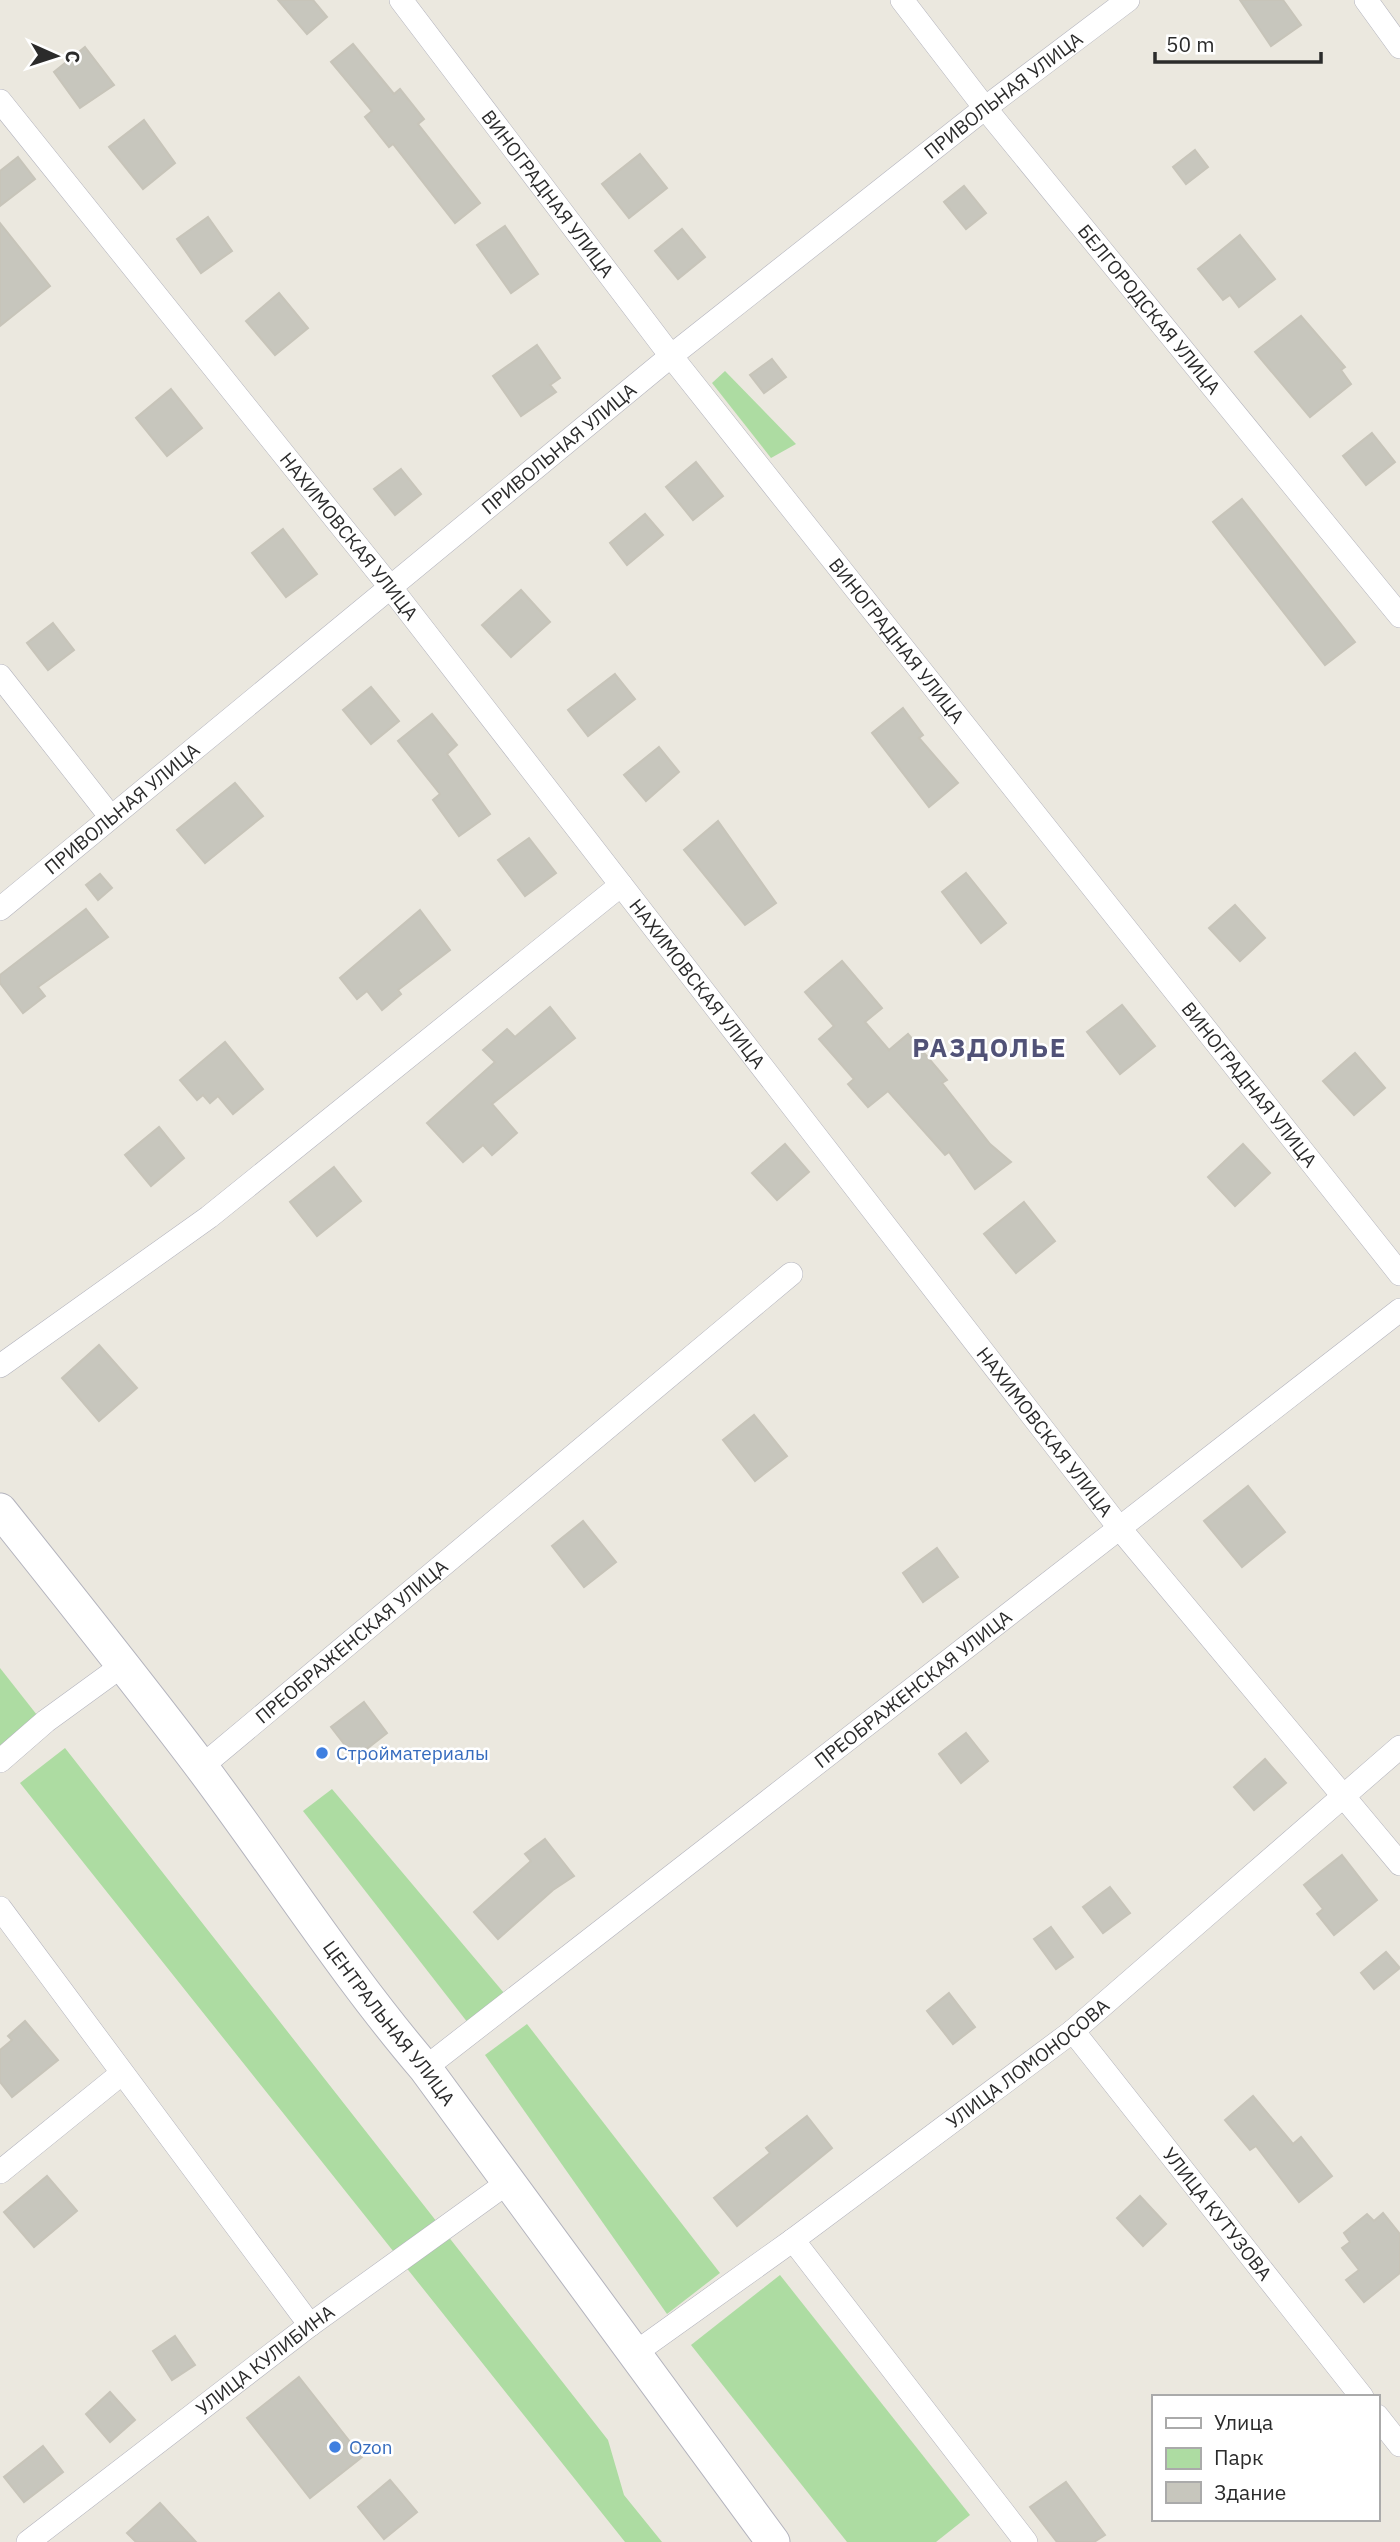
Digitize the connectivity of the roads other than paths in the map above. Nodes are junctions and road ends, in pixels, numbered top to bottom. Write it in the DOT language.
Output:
graph roads {
  1 [pos="401,0"];
  2 [pos="902,0"];
  3 [pos="1128,0"];
  4 [pos="1366,0"];
  5 [pos="1400,47"];
  6 [pos="0,101"];
  7 [pos="985,108"];
  8 [pos="671,356"];
  9 [pos="391,588"];
  10 [pos="1400,616"];
  11 [pos="0,676"];
  12 [pos="110,816"];
  13 [pos="621,885"];
  14 [pos="0,909"];
  15 [pos="791,1274"];
  16 [pos="1400,1274"];
  17 [pos="1400,1310"];
  18 [pos="0,1366"];
  19 [pos="0,1510"];
  20 [pos="1121,1530"];
  21 [pos="123,1665"];
  22 [pos="1400,1747"];
  23 [pos="0,1762"];
  24 [pos="201,1766"];
  25 [pos="1343,1794"];
  26 [pos="1400,1864"];
  27 [pos="0,1908"];
  28 [pos="1073,2031"];
  29 [pos="425,2068"];
  30 [pos="121,2074"];
  31 [pos="0,2172"];
  32 [pos="507,2183"];
  33 [pos="793,2240"];
  34 [pos="310,2325"];
  35 [pos="635,2353"];
  36 [pos="1360,2395"];
  37 [pos="1379,2419"];
  38 [pos="1400,2445"];
  39 [pos="28,2542"];
  40 [pos="774,2542"];
  41 [pos="1026,2542"];
  1 -- 8 [label="street, ВИНОГРАДНАЯ УЛИЦА"];
  2 -- 7 [label="street, БЕЛГОРОДСКАЯ УЛИЦА"];
  3 -- 7 [label="street, ПРИВОЛЬНАЯ УЛИЦА"];
  4 -- 5 [label="street"];
  6 -- 9 [label="street, НАХИМОВСКАЯ УЛИЦА"];
  7 -- 8 [label="street, ПРИВОЛЬНАЯ УЛИЦА"];
  7 -- 10 [label="street, БЕЛГОРОДСКАЯ УЛИЦА"];
  8 -- 9 [label="street, ПРИВОЛЬНАЯ УЛИЦА"];
  8 -- 16 [label="street, ВИНОГРАДНАЯ УЛИЦА"];
  9 -- 12 [label="street, ПРИВОЛЬНАЯ УЛИЦА"];
  9 -- 13 [label="street, НАХИМОВСКАЯ УЛИЦА"];
  11 -- 12 [label="street"];
  12 -- 14 [label="street, ПРИВОЛЬНАЯ УЛИЦА"];
  13 -- 18 [label="street"];
  13 -- 20 [label="street, НАХИМОВСКАЯ УЛИЦА"];
  15 -- 24 [label="street, ПРЕОБРАЖЕНСКАЯ УЛИЦА"];
  17 -- 20 [label="street, ПРЕОБРАЖЕНСКАЯ УЛИЦА"];
  19 -- 21 [label="main road, ЦЕНТРАЛЬНАЯ УЛИЦА"];
  20 -- 25 [label="street, НАХИМОВСКАЯ УЛИЦА"];
  20 -- 29 [label="street, ПРЕОБРАЖЕНСКАЯ УЛИЦА"];
  21 -- 23 [label="street"];
  21 -- 24 [label="main road, ЦЕНТРАЛЬНАЯ УЛИЦА"];
  22 -- 25 [label="street, УЛИЦА ЛОМОНОСОВА"];
  24 -- 29 [label="main road, ЦЕНТРАЛЬНАЯ УЛИЦА"];
  25 -- 26 [label="street, НАХИМОВСКАЯ УЛИЦА"];
  25 -- 28 [label="street, УЛИЦА ЛОМОНОСОВА"];
  27 -- 30 [label="street"];
  28 -- 33 [label="street, УЛИЦА ЛОМОНОСОВА"];
  28 -- 36 [label="street, УЛИЦА КУТУЗОВА"];
  29 -- 32 [label="main road, ЦЕНТРАЛЬНАЯ УЛИЦА"];
  30 -- 31 [label="street"];
  30 -- 34 [label="street"];
  32 -- 34 [label="street, УЛИЦА КУЛИБИНА"];
  32 -- 35 [label="main road, ЦЕНТРАЛЬНАЯ УЛИЦА"];
  33 -- 35 [label="street, УЛИЦА ЛОМОНОСОВА"];
  33 -- 41 [label="street"];
  34 -- 39 [label="street, УЛИЦА КУЛИБИНА"];
  35 -- 40 [label="main road, ЦЕНТРАЛЬНАЯ УЛИЦА"];
  37 -- 38 [label="street"];
}
